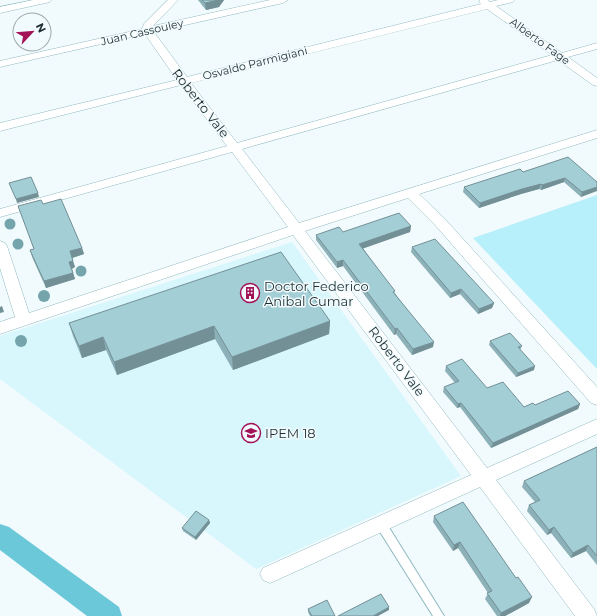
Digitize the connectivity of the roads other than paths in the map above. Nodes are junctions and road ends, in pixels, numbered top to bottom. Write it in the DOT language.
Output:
graph roads {
  1 [pos="47,0"];
  2 [pos="173,0"];
  3 [pos="283,0"];
  4 [pos="510,0"];
  5 [pos="486,3"];
  6 [pos="0,10"];
  7 [pos="147,30"];
  8 [pos="597,46"];
  9 [pos="561,57"];
  10 [pos="0,64"];
  11 [pos="183,81"];
  12 [pos="597,83"];
  13 [pos="0,127"];
  14 [pos="597,134"];
  15 [pos="235,147"];
  16 [pos="410,193"];
  17 [pos="0,213"];
  18 [pos="296,229"];
  19 [pos="0,246"];
  20 [pos="24,320"];
  21 [pos="0,328"];
  22 [pos="597,398"];
  23 [pos="597,426"];
  24 [pos="484,477"];
  25 [pos="381,524"];
  26 [pos="270,574"];
  27 [pos="439,616"];
  28 [pos="587,616"];
  1 -- 6 [label="street"];
  2 -- 7 [label="street"];
  3 -- 7 [label="street, Juan Cassouley"];
  4 -- 5 [label="street, Osvaldo Parmigiani"];
  5 -- 9 [label="street, Alberto Fage"];
  5 -- 11 [label="street, Osvaldo Parmigiani"];
  7 -- 10 [label="street, Juan Cassouley"];
  7 -- 11 [label="street, Roberto Vale"];
  8 -- 9 [label="street"];
  9 -- 12 [label="street, Alberto Fage"];
  9 -- 15 [label="street"];
  11 -- 13 [label="street, Osvaldo Parmigiani"];
  11 -- 15 [label="street, Roberto Vale"];
  14 -- 16 [label="street"];
  15 -- 17 [label="street"];
  15 -- 18 [label="street, Roberto Vale"];
  16 -- 18 [label="street"];
  16 -- 22 [label="street"];
  18 -- 20 [label="street"];
  18 -- 24 [label="street, Roberto Vale"];
  19 -- 20 [label="street"];
  20 -- 21 [label="street"];
  23 -- 24 [label="street"];
  24 -- 25 [label="street"];
  24 -- 28 [label="street, Roberto Vale"];
  25 -- 26 [label="street"];
  25 -- 27 [label="lane"];
}
